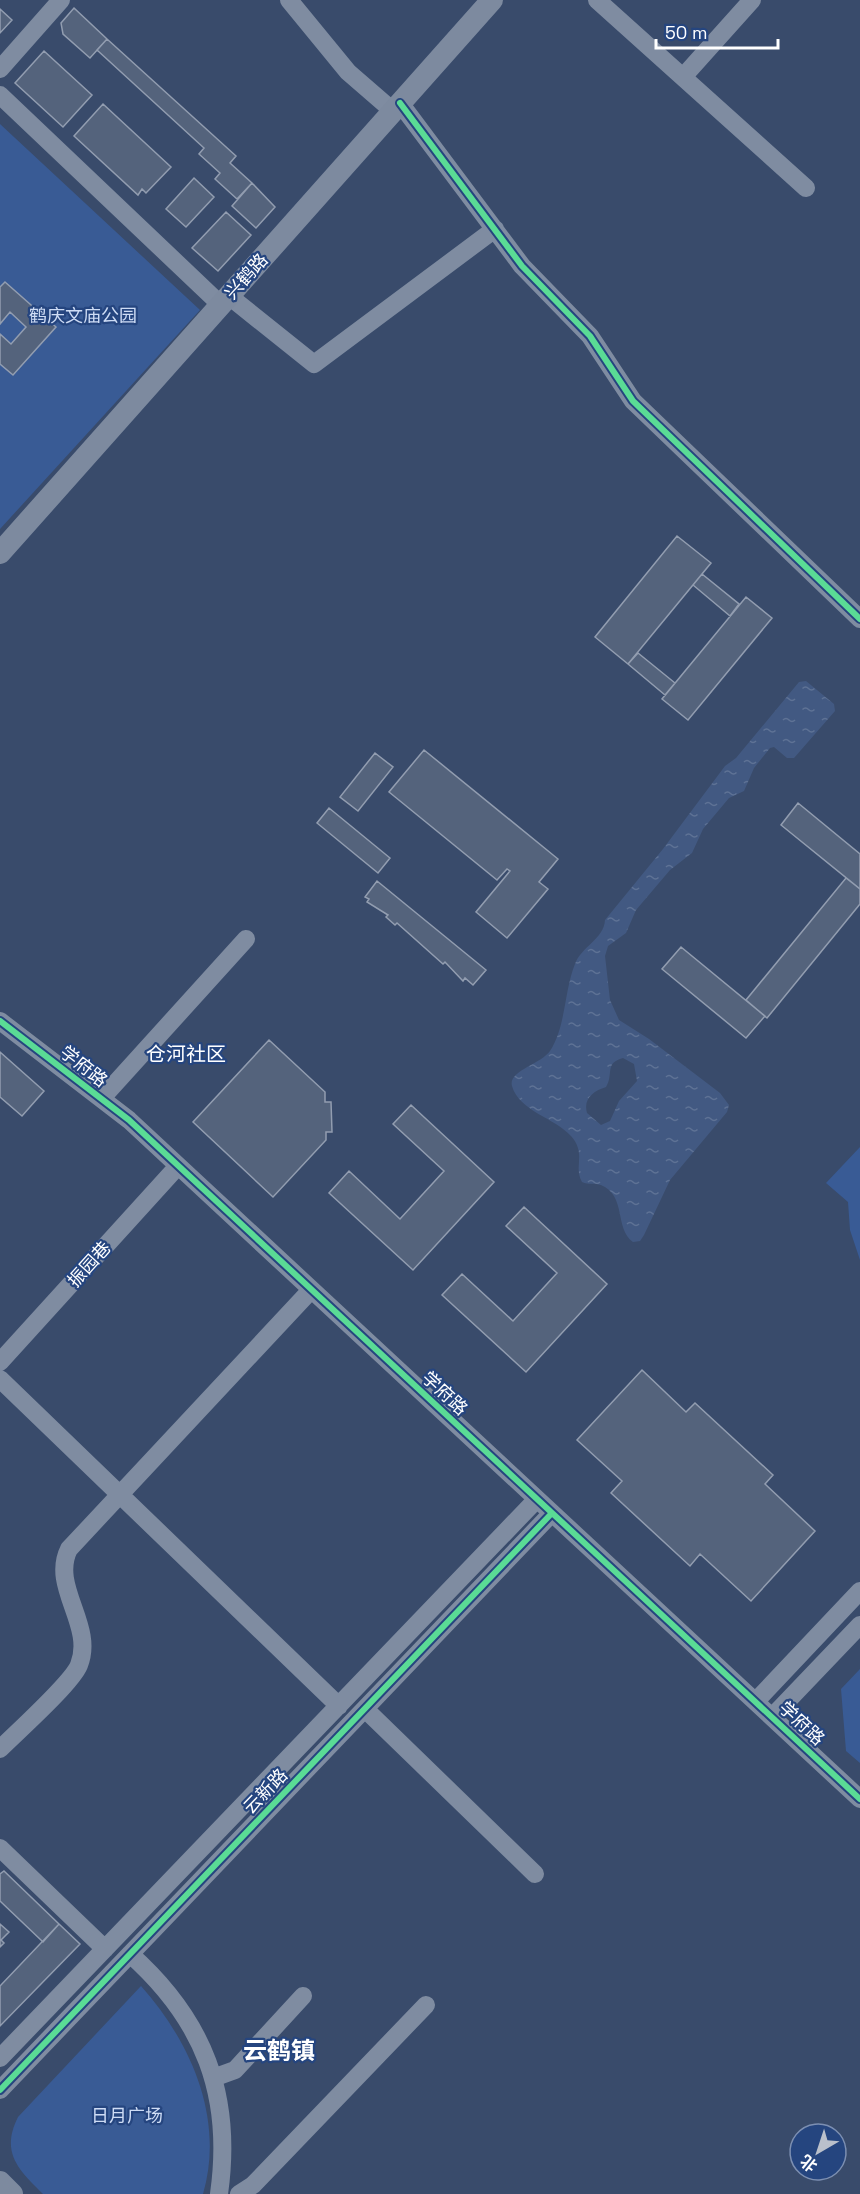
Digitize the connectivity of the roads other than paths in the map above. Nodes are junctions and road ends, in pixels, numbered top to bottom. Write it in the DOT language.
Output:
graph roads {
  1 [pos="61,0"];
  2 [pos="289,0"];
  3 [pos="492,0"];
  4 [pos="597,0"];
  5 [pos="752,0"];
  6 [pos="0,69"];
  7 [pos="683,77"];
  8 [pos="0,95"];
  9 [pos="397,107"];
  10 [pos="806,188"];
  11 [pos="495,229"];
  12 [pos="225,300"];
  13 [pos="0,553"];
  14 [pos="860,619"];
  15 [pos="246,939"];
  16 [pos="0,1021"];
  17 [pos="102,1098"];
  18 [pos="178,1166"];
  19 [pos="311,1290"];
  20 [pos="0,1362"];
  21 [pos="0,1380"];
  22 [pos="119,1494"];
  23 [pos="537,1499"];
  24 [pos="552,1513"];
  25 [pos="860,1591"];
  26 [pos="860,1625"];
  27 [pos="756,1701"];
  28 [pos="339,1706"];
  29 [pos="365,1709"];
  30 [pos="773,1716"];
  31 [pos="0,1749"];
  32 [pos="860,1799"];
  33 [pos="0,1848"];
  34 [pos="535,1874"];
  35 [pos="105,1949"];
  36 [pos="130,1954"];
  37 [pos="303,1996"];
  38 [pos="426,2005"];
  39 [pos="0,2058"];
  40 [pos="213,2078"];
  41 [pos="0,2090"];
  42 [pos="0,2182"];
  43 [pos="12,2194"];
  44 [pos="219,2194"];
  45 [pos="239,2194"];
  1 -- 6 [label="street"];
  2 -- 9 [label="street"];
  3 -- 9 [label="main road, 兴鹤路"];
  4 -- 7 [label="street"];
  5 -- 7 [label="street"];
  7 -- 10 [label="street"];
  8 -- 12 [label="street"];
  9 -- 11 [label="street"];
  9 -- 12 [label="main road, 兴鹤路"];
  11 -- 12 [label="street"];
  11 -- 14 [label="street"];
  12 -- 13 [label="main road, 兴鹤路"];
  15 -- 17 [label="street"];
  16 -- 17 [label="street, 学府路"];
  17 -- 18 [label="street, 学府路"];
  18 -- 19 [label="street, 学府路"];
  18 -- 20 [label="street, 振园巷"];
  19 -- 22 [label="street"];
  19 -- 23 [label="street, 学府路"];
  21 -- 22 [label="street"];
  22 -- 28 [label="street"];
  22 -- 31 [label="street"];
  23 -- 24 [label="street, 学府路"];
  23 -- 28 [label="street, 云新路"];
  24 -- 27 [label="street, 学府路"];
  24 -- 29 [label="street, 云新路"];
  25 -- 27 [label="street"];
  26 -- 30 [label="street"];
  27 -- 30 [label="street, 学府路"];
  28 -- 35 [label="street, 云新路"];
  29 -- 34 [label="street"];
  29 -- 36 [label="street, 云新路"];
  30 -- 32 [label="street, 学府路"];
  33 -- 35 [label="street"];
  35 -- 39 [label="street, 云新路"];
  36 -- 40 [label="street"];
  36 -- 41 [label="street, 云新路"];
  37 -- 40 [label="street"];
  38 -- 45 [label="street"];
  40 -- 44 [label="street"];
  42 -- 43 [label="main road"];
}
